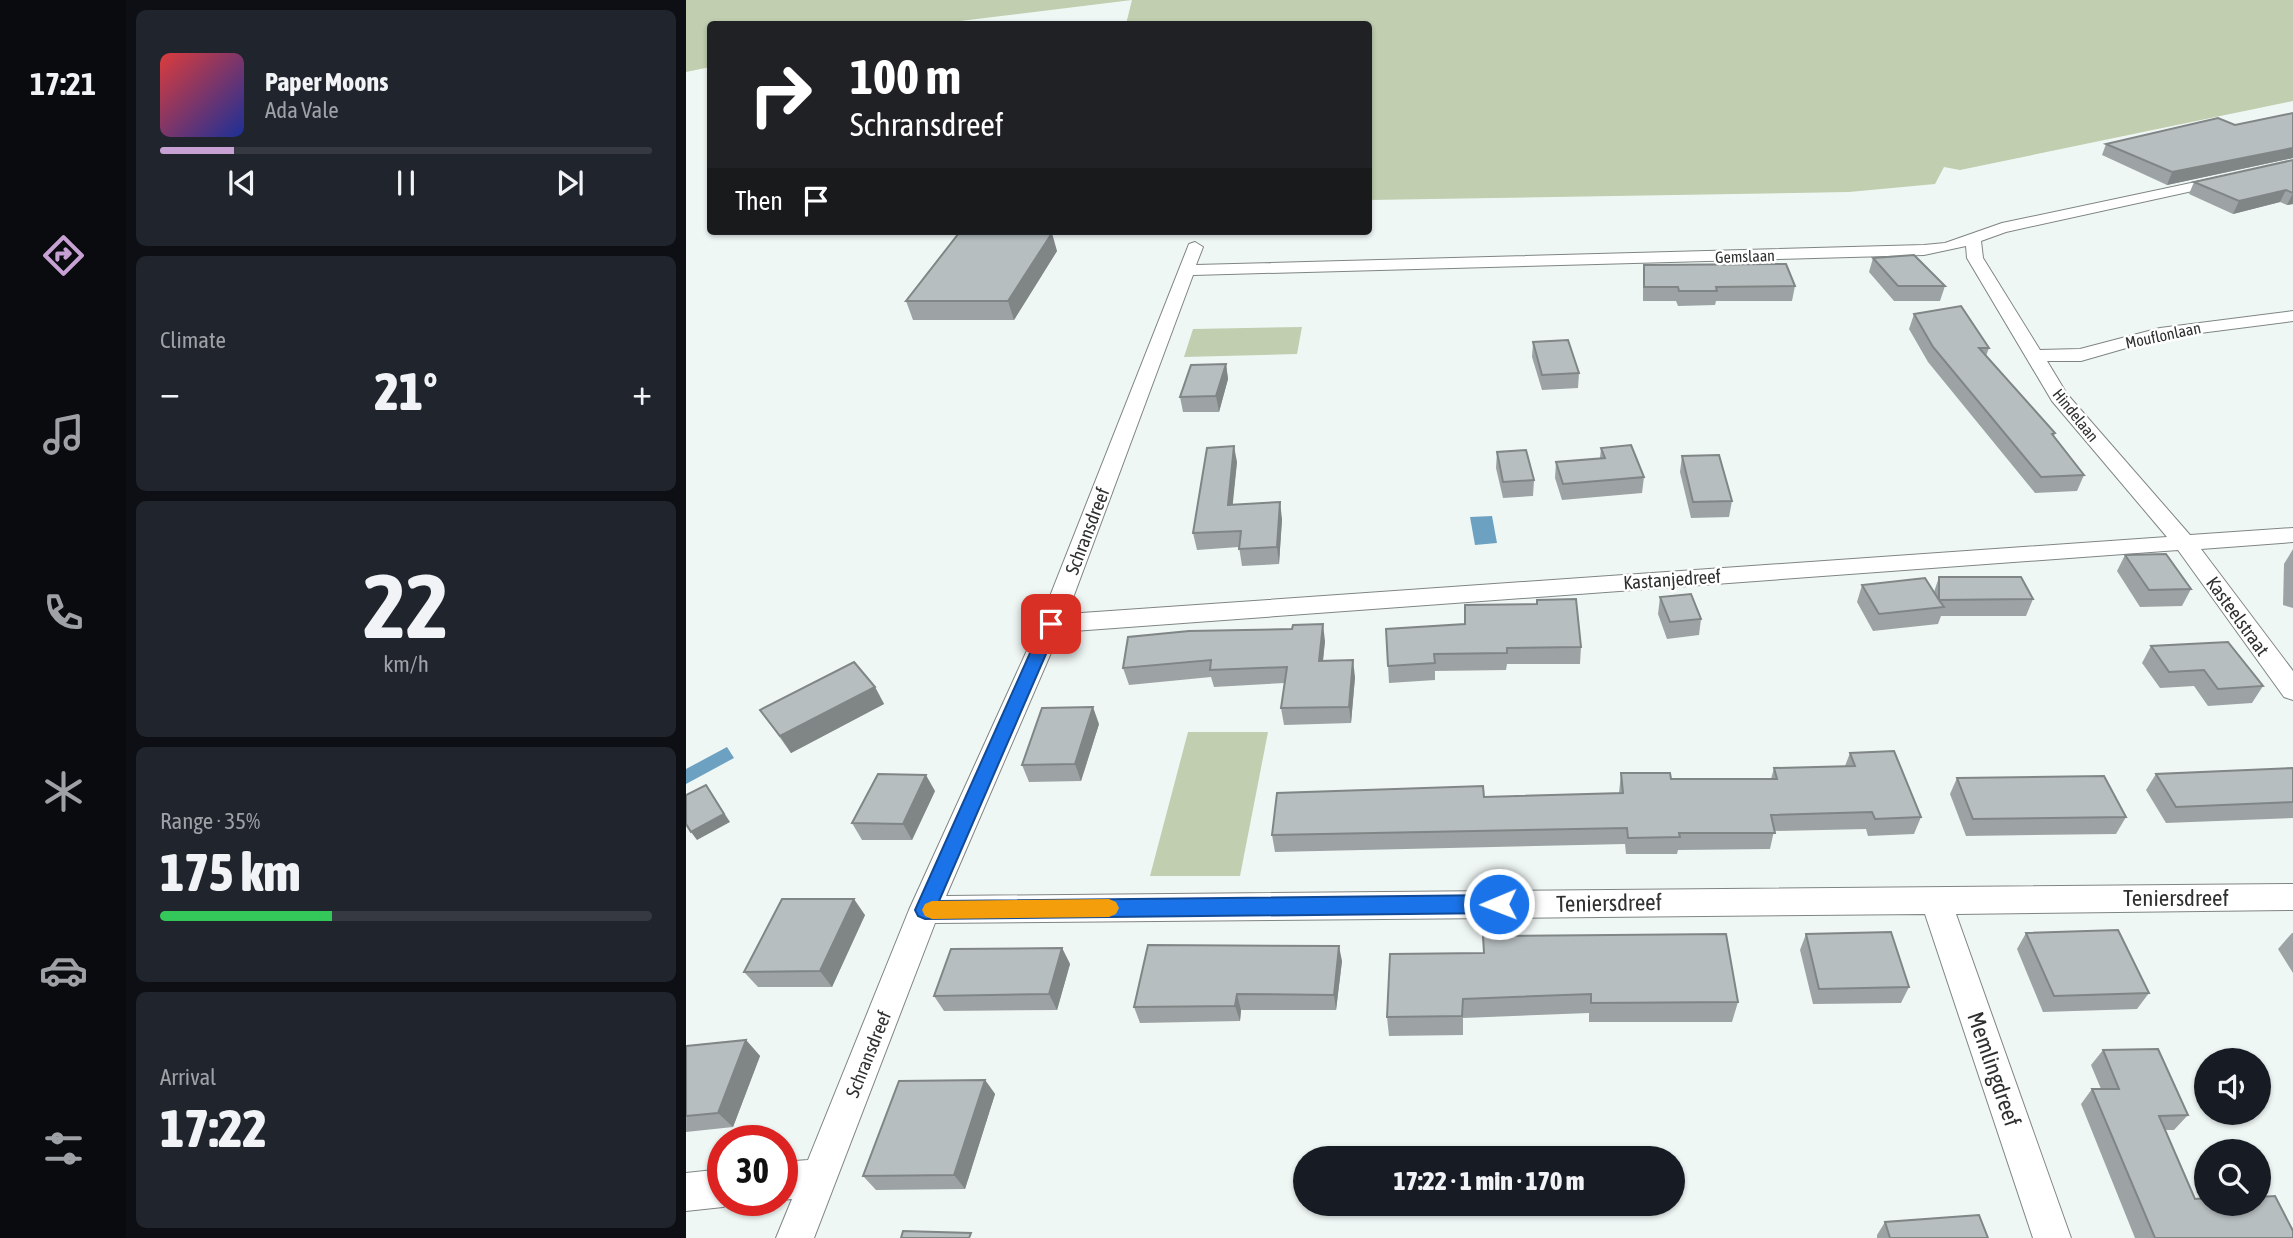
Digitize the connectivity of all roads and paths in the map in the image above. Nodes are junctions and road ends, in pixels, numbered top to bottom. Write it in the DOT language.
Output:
graph roads {
  1 [pos="2241,176"];
  2 [pos="1973,236"];
  3 [pos="1195,247"];
  4 [pos="1187,270"];
  5 [pos="2293,316"];
  6 [pos="2035,356"];
  7 [pos="2293,535"];
  8 [pos="2184,542"];
  9 [pos="1051,624"];
  10 [pos="2293,690"];
  11 [pos="2293,898"];
  12 [pos="1936,900"];
  13 [pos="925,910"];
  14 [pos="819,1177"];
  15 [pos="798,1179"];
  16 [pos="707,1190"];
  17 [pos="686,1192"];
  18 [pos="795,1238"];
  19 [pos="2052,1238"];
  1 -- 2 [label="street, Gemslaan"];
  2 -- 4 [label="street, Gemslaan"];
  2 -- 6 [label="street, Hindelaan"];
  3 -- 4 [label="street, Schransdreef"];
  4 -- 9 [label="street, Schransdreef"];
  5 -- 6 [label="street, Mouflonlaan"];
  6 -- 8 [label="street, Hindelaan"];
  7 -- 8 [label="street, Kastanjedreef"];
  8 -- 9 [label="street, Kastanjedreef"];
  8 -- 10 [label="street, Kasteelstraat"];
  9 -- 13 [label="street, Schransdreef"];
  11 -- 12 [label="street, Teniersdreef"];
  12 -- 13 [label="street, Teniersdreef"];
  12 -- 19 [label="street, Memlingdreef"];
  13 -- 14 [label="street, Schransdreef"];
  14 -- 15 [label="street"];
  14 -- 18 [label="street, Schransdreef"];
  16 -- 17 [label="street"];
}
